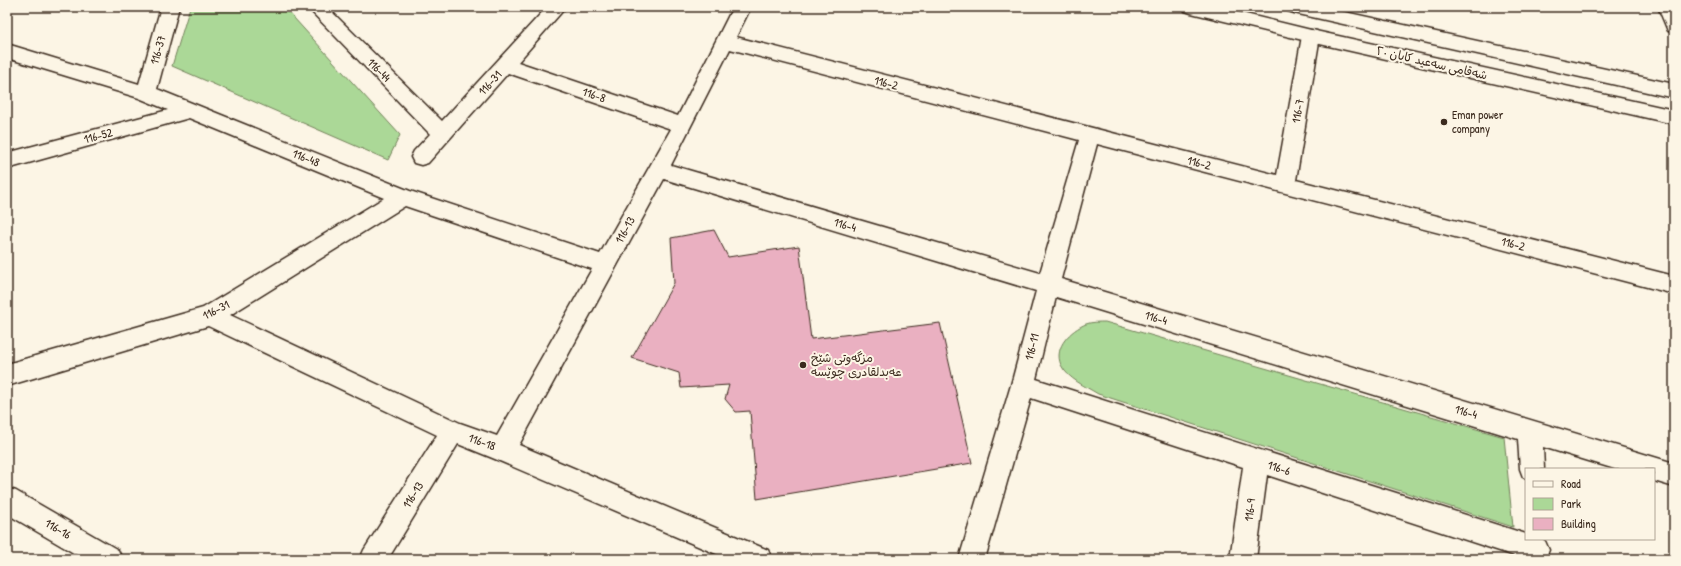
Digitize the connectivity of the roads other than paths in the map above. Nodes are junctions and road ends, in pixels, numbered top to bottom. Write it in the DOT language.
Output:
graph roads {
  1 [pos="170,7"];
  2 [pos="316,7"];
  3 [pos="557,7"];
  4 [pos="742,7"];
  5 [pos="1191,7"];
  6 [pos="1294,7"];
  7 [pos="1667,7"];
  8 [pos="1674,26"];
  9 [pos="1311,36"];
  10 [pos="725,41"];
  11 [pos="7,51"];
  12 [pos="506,65"];
  13 [pos="1674,91"];
  14 [pos="146,93"];
  15 [pos="190,111"];
  16 [pos="1674,117"];
  17 [pos="683,125"];
  18 [pos="443,134"];
  19 [pos="1090,135"];
  20 [pos="421,157"];
  21 [pos="7,161"];
  22 [pos="658,169"];
  23 [pos="1285,185"];
  24 [pos="403,197"];
  25 [pos="606,265"];
  26 [pos="1048,285"];
  27 [pos="1674,285"];
  28 [pos="209,316"];
  29 [pos="7,375"];
  30 [pos="1023,385"];
  31 [pos="453,431"];
  32 [pos="1530,432"];
  33 [pos="503,450"];
  34 [pos="1256,461"];
  35 [pos="1532,468"];
  36 [pos="1650,468"];
  37 [pos="1655,470"];
  38 [pos="1674,475"];
  39 [pos="7,500"];
  40 [pos="1536,550"];
  41 [pos="109,559"];
  42 [pos="373,559"];
  43 [pos="760,559"];
  44 [pos="972,559"];
  45 [pos="1243,559"];
  1 -- 14 [label="street, 116-37"];
  2 -- 18 [label="street, 116-44"];
  3 -- 12 [label="street, 116-31"];
  4 -- 10 [label="street, 116-13"];
  5 -- 9 [label="street, شەقامی سەعید کابان ٢٠"];
  6 -- 13 [label="street, شەقامی سەعید کابان ٢٠"];
  7 -- 8 [label="street"];
  9 -- 16 [label="street, شەقامی سەعید کابان ٢٠"];
  9 -- 23 [label="street, 116-7"];
  10 -- 17 [label="street, 116-13"];
  10 -- 19 [label="street, 116-2"];
  11 -- 14 [label="street, 116-48"];
  12 -- 17 [label="street, 116-8"];
  12 -- 18 [label="street, 116-31"];
  14 -- 15 [label="street, 116-48"];
  15 -- 21 [label="street, 116-52"];
  15 -- 24 [label="street, 116-48"];
  17 -- 22 [label="street, 116-13"];
  18 -- 20 [label="street, 116-31"];
  19 -- 23 [label="street, 116-2"];
  19 -- 26 [label="street, 116-11"];
  22 -- 25 [label="street, 116-13"];
  22 -- 26 [label="street, 116-4"];
  23 -- 27 [label="street, 116-2"];
  24 -- 25 [label="street, 116-48"];
  24 -- 28 [label="street, 116-31"];
  25 -- 33 [label="street, 116-13"];
  26 -- 30 [label="street, 116-11"];
  26 -- 32 [label="street, 116-4"];
  28 -- 29 [label="street, 116-31"];
  28 -- 31 [label="street, 116-18"];
  30 -- 34 [label="street, 116-6"];
  30 -- 44 [label="street, 116-11"];
  31 -- 33 [label="street, 116-18"];
  31 -- 42 [label="street, 116-13"];
  32 -- 35 [label="street"];
  32 -- 36 [label="street, 116-4"];
  33 -- 43 [label="street, 116-18"];
  34 -- 40 [label="street, 116-6"];
  34 -- 45 [label="street, 116-9"];
  37 -- 38 [label="street, 116-4"];
  39 -- 41 [label="street, 116-16"];
}
